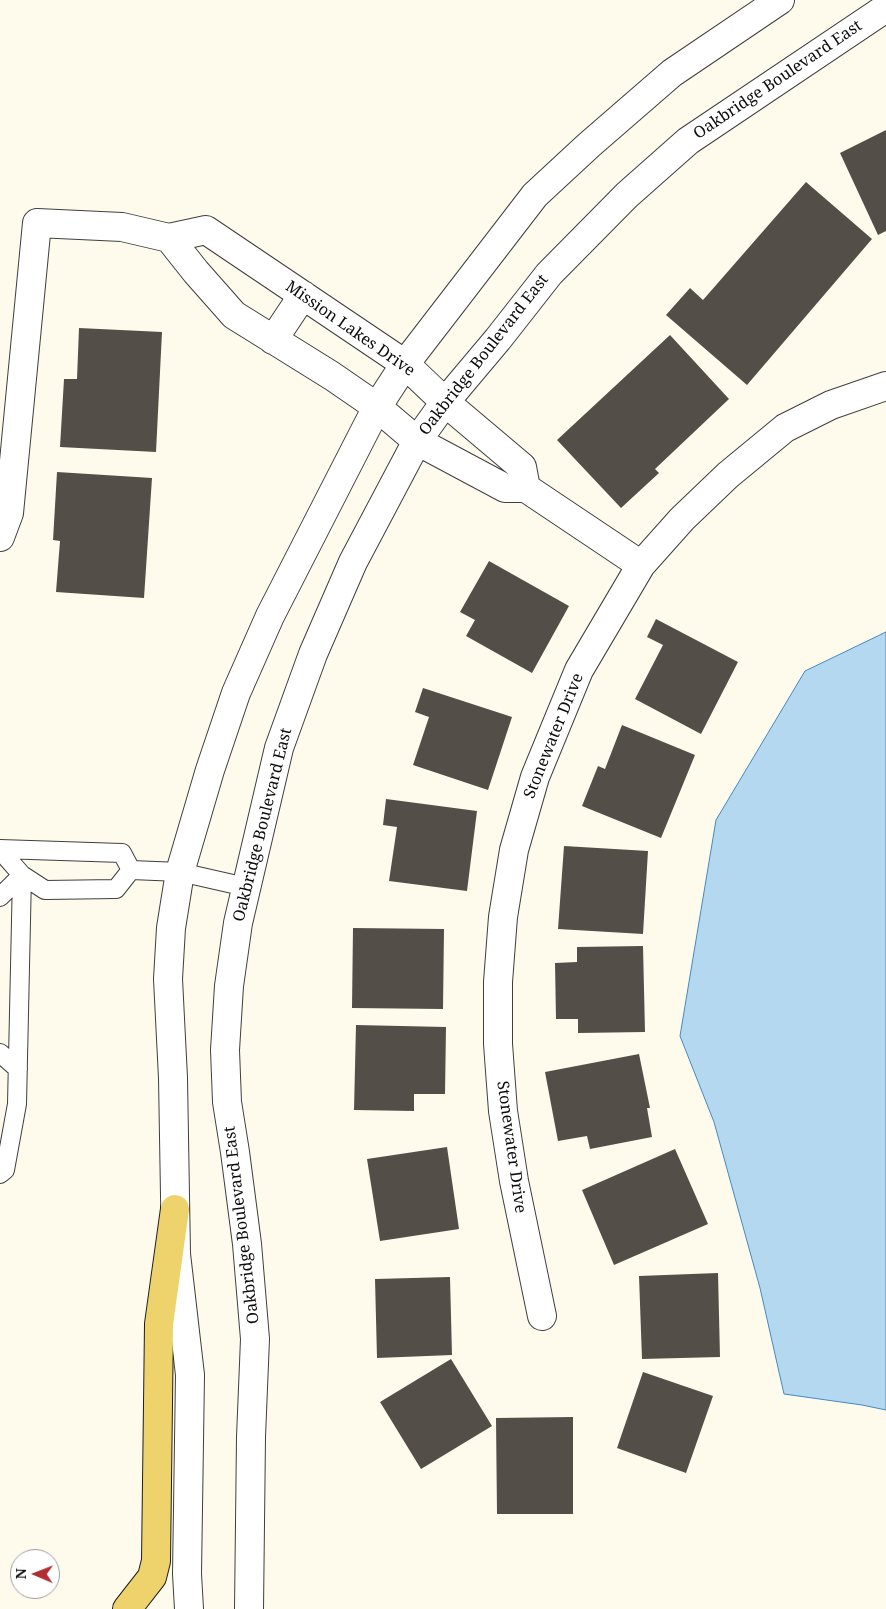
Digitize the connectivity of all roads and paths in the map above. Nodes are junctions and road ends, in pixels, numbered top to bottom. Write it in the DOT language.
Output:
graph roads {
  1 [pos="780,0"];
  2 [pos="886,8"];
  3 [pos="169,238"];
  4 [pos="303,295"];
  5 [pos="273,340"];
  6 [pos="405,364"];
  7 [pos="886,386"];
  8 [pos="445,402"];
  9 [pos="377,407"];
  10 [pos="417,441"];
  11 [pos="526,488"];
  12 [pos="0,537"];
  13 [pos="641,564"];
  14 [pos="0,849"];
  15 [pos="132,870"];
  16 [pos="180,872"];
  17 [pos="22,875"];
  18 [pos="246,887"];
  19 [pos="0,897"];
  20 [pos="0,1053"];
  21 [pos="18,1068"];
  22 [pos="0,1174"];
  23 [pos="175,1208"];
  24 [pos="542,1316"];
  25 [pos="127,1609"];
  26 [pos="189,1609"];
  27 [pos="249,1609"];
  1 -- 6 [label="street"];
  2 -- 8 [label="street, Oakbridge Boulevard East"];
  3 -- 4 [label="street, Mission Lakes Drive"];
  3 -- 5 [label="street"];
  3 -- 12 [label="street, Mission Lakes Drive"];
  4 -- 5 [label="street"];
  4 -- 6 [label="street, Mission Lakes Drive"];
  5 -- 9 [label="street"];
  6 -- 8 [label="street, Mission Lakes Drive"];
  6 -- 9 [label="street"];
  7 -- 13 [label="street, Stonewater Drive"];
  8 -- 10 [label="street, Oakbridge Boulevard East"];
  8 -- 11 [label="street, Mission Lakes Drive"];
  9 -- 10 [label="street"];
  9 -- 16 [label="street"];
  10 -- 11 [label="street"];
  10 -- 18 [label="street, Oakbridge Boulevard East"];
  11 -- 13 [label="street"];
  13 -- 24 [label="street, Stonewater Drive"];
  14 -- 15 [label="lane"];
  14 -- 17 [label="lane"];
  15 -- 16 [label="lane"];
  15 -- 17 [label="lane"];
  16 -- 18 [label="lane"];
  16 -- 23 [label="street"];
  17 -- 19 [label="lane"];
  17 -- 21 [label="lane"];
  18 -- 27 [label="street, Oakbridge Boulevard East"];
  20 -- 21 [label="lane"];
  21 -- 22 [label="lane"];
  23 -- 25 [label="main road"];
  23 -- 26 [label="street"];
}
